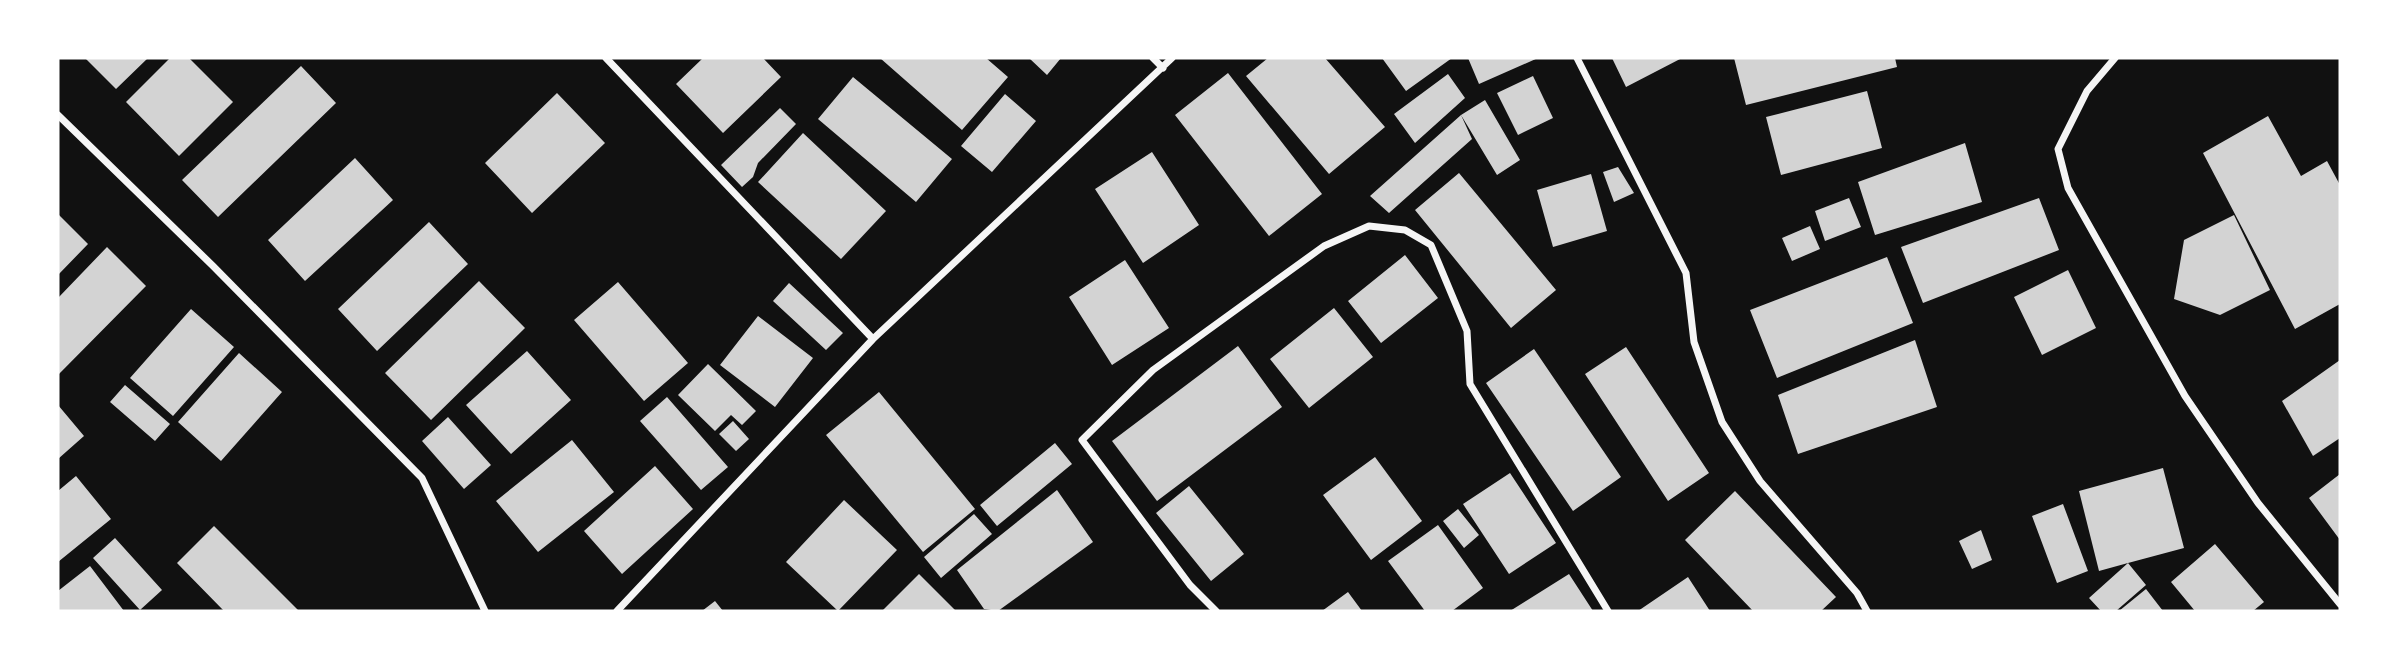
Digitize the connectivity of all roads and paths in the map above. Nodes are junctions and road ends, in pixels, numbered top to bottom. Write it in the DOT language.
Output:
graph roads {
  1 [pos="606,58"];
  2 [pos="1153,58"];
  3 [pos="1172,58"];
  4 [pos="1577,58"];
  5 [pos="2115,58"];
  6 [pos="1163,68"];
  7 [pos="58,115"];
  8 [pos="873,340"];
  9 [pos="2340,604"];
  10 [pos="621,610"];
  11 [pos="485,611"];
  12 [pos="1216,611"];
  13 [pos="1608,611"];
  14 [pos="1867,611"];
  1 -- 8 [label="street"];
  2 -- 6 [label="street"];
  3 -- 6 [label="street"];
  4 -- 14 [label="street"];
  5 -- 9 [label="street"];
  6 -- 8 [label="street"];
  7 -- 11 [label="street"];
  8 -- 10 [label="street"];
  12 -- 13 [label="street"];
}
